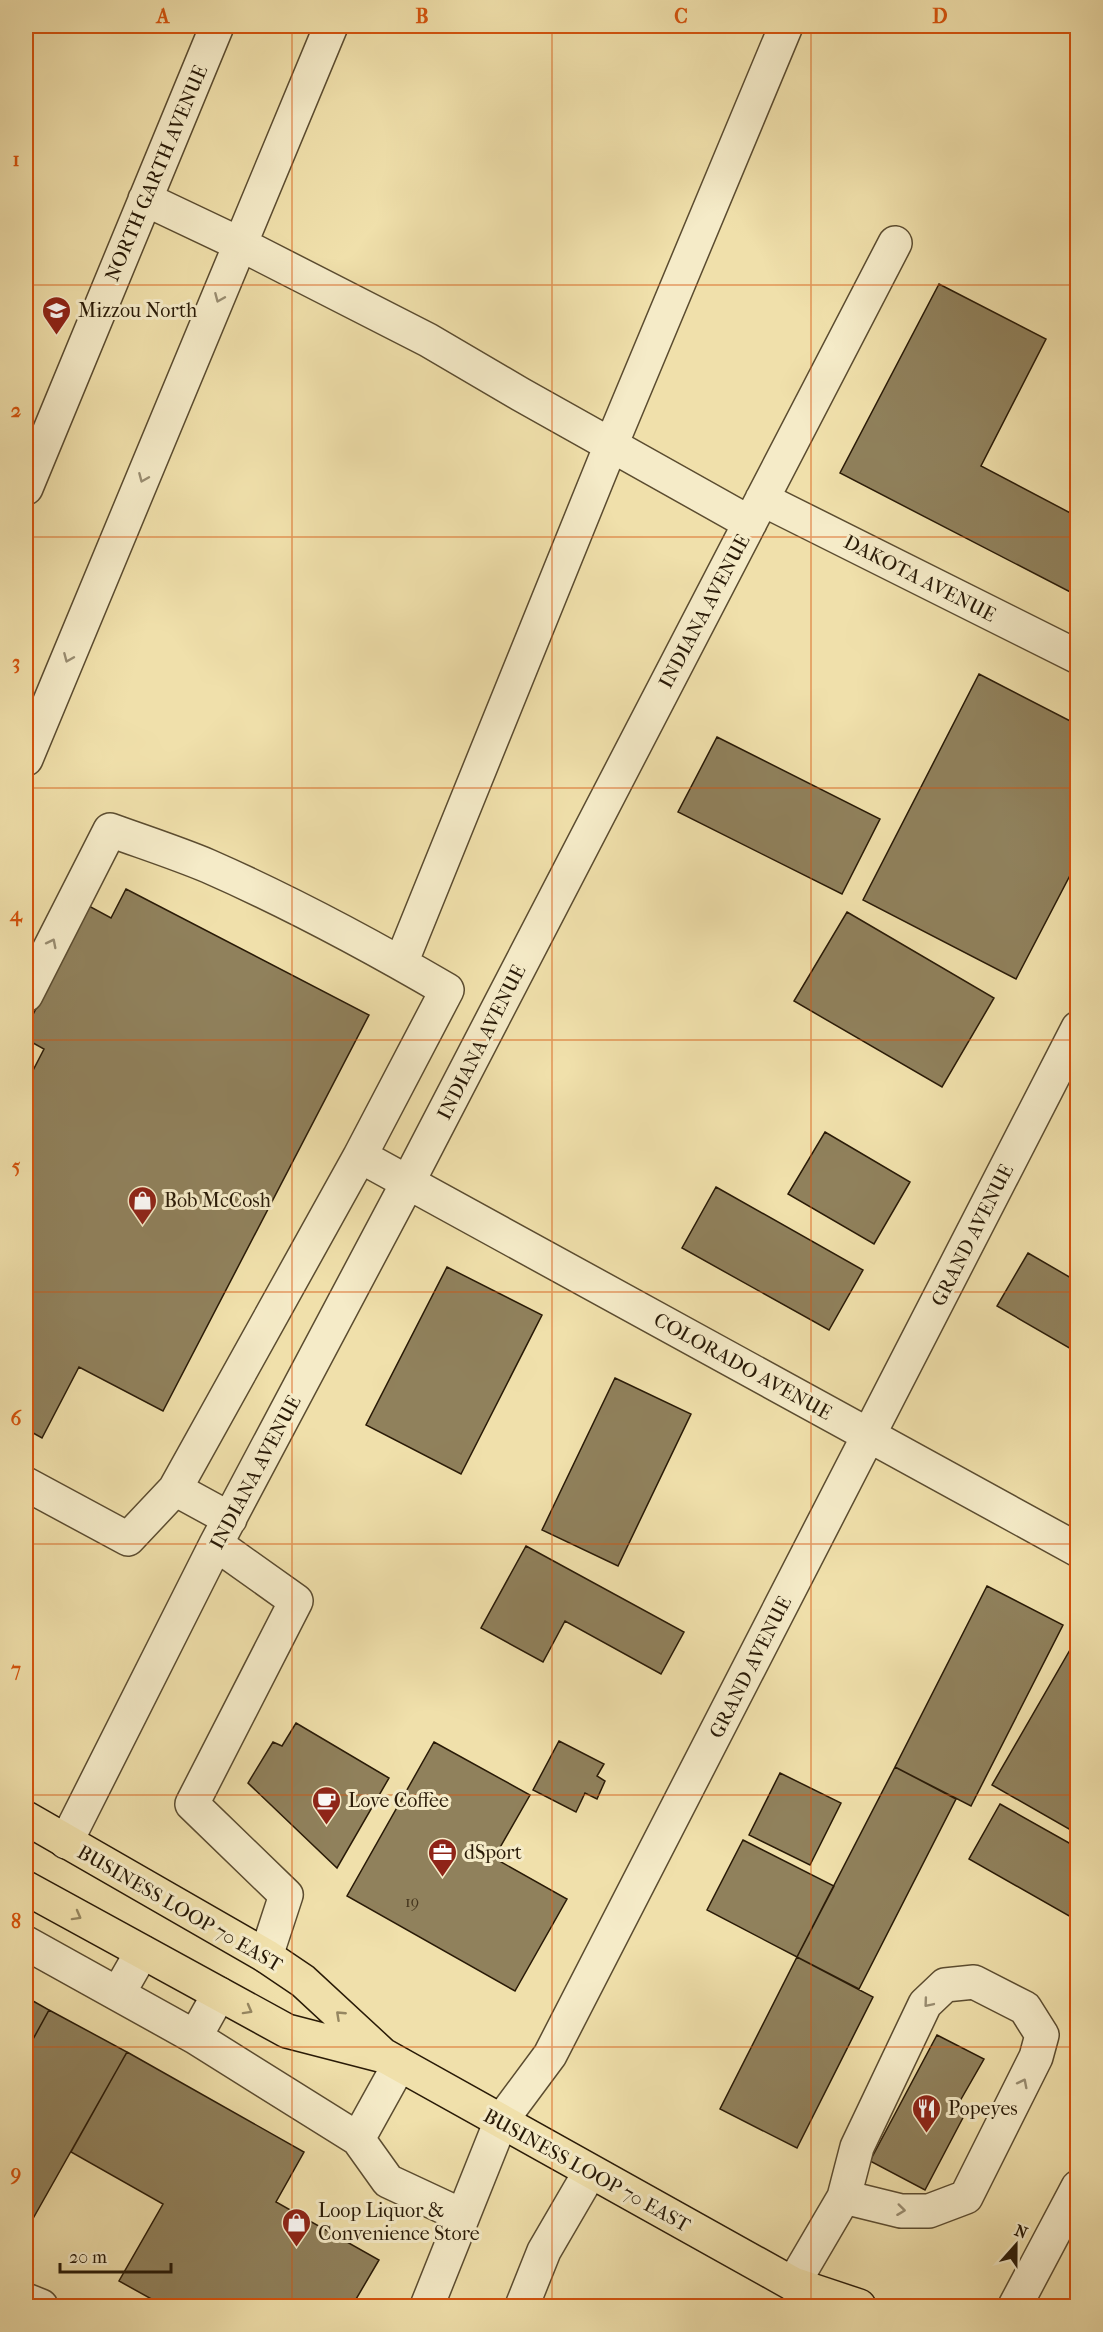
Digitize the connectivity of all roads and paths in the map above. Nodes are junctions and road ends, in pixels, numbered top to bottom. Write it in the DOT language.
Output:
graph roads {
  1 [pos="217,26"];
  2 [pos="332,26"];
  3 [pos="786,26"];
  4 [pos="145,199"];
  5 [pos="895,243"];
  6 [pos="242,244"];
  7 [pos="611,445"];
  8 [pos="26,488"];
  9 [pos="756,511"];
  10 [pos="1077,657"];
  11 [pos="26,759"];
  12 [pos="401,963"];
  13 [pos="26,995"];
  14 [pos="1077,1028"];
  15 [pos="360,1156"];
  16 [pos="408,1182"];
  17 [pos="869,1436"];
  18 [pos="26,1484"];
  19 [pos="175,1489"];
  20 [pos="223,1531"];
  21 [pos="1077,1550"];
  22 [pos="26,1818"];
  23 [pos="66,1842"];
  24 [pos="26,1888"];
  25 [pos="26,1943"];
  26 [pos="142,1952"];
  27 [pos="266,1956"];
  28 [pos="118,1994"];
  29 [pos="219,1994"];
  30 [pos="195,2037"];
  31 [pos="391,2060"];
  32 [pos="501,2121"];
  33 [pos="358,2139"];
  34 [pos="590,2172"];
  35 [pos="1077,2187"];
  36 [pos="844,2197"];
  37 [pos="463,2216"];
  38 [pos="793,2284"];
  39 [pos="26,2300"];
  40 [pos="41,2307"];
  41 [pos="427,2307"];
  42 [pos="522,2307"];
  43 [pos="817,2307"];
  44 [pos="859,2307"];
  45 [pos="1015,2307"];
  1 -- 4 [label="street, NORTH GARTH AVENUE"];
  2 -- 6 [label="street"];
  3 -- 7 [label="street"];
  4 -- 6 [label="street, DAKOTA AVENUE"];
  4 -- 8 [label="street, NORTH GARTH AVENUE"];
  5 -- 9 [label="street, INDIANA AVENUE"];
  6 -- 7 [label="street, DAKOTA AVENUE"];
  6 -- 11 [label="street, one-way"];
  7 -- 9 [label="street, DAKOTA AVENUE"];
  7 -- 12 [label="street"];
  9 -- 10 [label="street, DAKOTA AVENUE"];
  9 -- 16 [label="street, INDIANA AVENUE"];
  13 -- 12 [label="street, one-way"];
  12 -- 15 [label="street"];
  14 -- 17 [label="street, GRAND AVENUE"];
  15 -- 16 [label="street, COLORADO AVENUE"];
  15 -- 19 [label="street"];
  16 -- 17 [label="street, COLORADO AVENUE"];
  16 -- 20 [label="street, INDIANA AVENUE"];
  17 -- 21 [label="street, COLORADO AVENUE"];
  17 -- 32 [label="street, GRAND AVENUE"];
  18 -- 19 [label="street"];
  19 -- 20 [label="street"];
  20 -- 23 [label="street, INDIANA AVENUE"];
  20 -- 27 [label="street"];
  22 -- 23 [label="main road, BUSINESS LOOP 70 EAST"];
  23 -- 27 [label="main road, BUSINESS LOOP 70 EAST"];
  24 -- 26 [label="main road, BUSINESS LOOP 70 EAST, one-way"];
  25 -- 28 [label="street"];
  26 -- 28 [label="street"];
  26 -- 29 [label="main road, BUSINESS LOOP 70 EAST"];
  31 -- 27 [label="main road, BUSINESS LOOP 70 EAST, one-way"];
  28 -- 30 [label="street"];
  29 -- 30 [label="street"];
  29 -- 31 [label="main road, BUSINESS LOOP 70 EAST, one-way"];
  30 -- 33 [label="street"];
  31 -- 32 [label="main road, BUSINESS LOOP 70 EAST"];
  31 -- 33 [label="street"];
  32 -- 34 [label="main road, BUSINESS LOOP 70 EAST"];
  32 -- 37 [label="street, GRAND AVENUE"];
  33 -- 37 [label="street"];
  34 -- 38 [label="main road, BUSINESS LOOP 70 EAST"];
  34 -- 42 [label="street"];
  35 -- 45 [label="street"];
  36 -- 36 [label="street, one-way"];
  36 -- 38 [label="street"];
  37 -- 41 [label="street, GRAND AVENUE"];
  38 -- 43 [label="main road, BUSINESS LOOP 70 EAST"];
  38 -- 44 [label="main road, BUSINESS LOOP 70 EAST"];
  39 -- 40 [label="street"];
}
